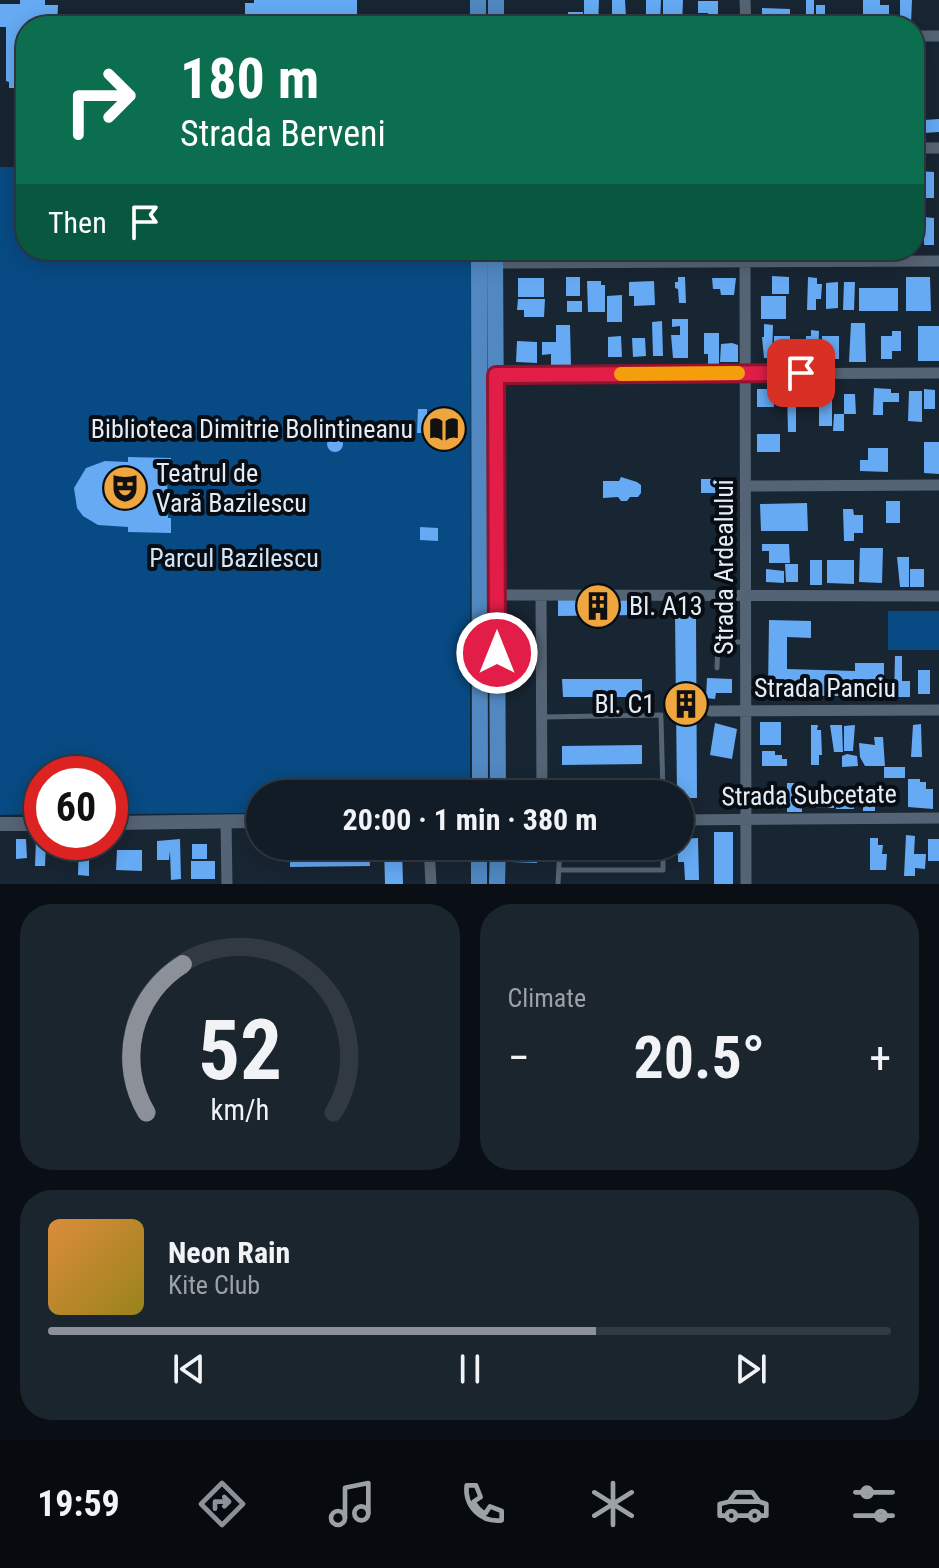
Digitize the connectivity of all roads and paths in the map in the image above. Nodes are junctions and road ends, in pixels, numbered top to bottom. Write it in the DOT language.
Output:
graph roads {
  1 [pos="480,260"];
  2 [pos="495,260"];
  3 [pos="745,260"];
  4 [pos="907,260"];
  5 [pos="939,261"];
  6 [pos="745,373"];
  7 [pos="939,373"];
  8 [pos="487,375"];
  9 [pos="939,485"];
  10 [pos="746,486"];
  11 [pos="497,594"];
  12 [pos="541,595"];
  13 [pos="480,596"];
  14 [pos="746,596"];
  15 [pos="939,596"];
  16 [pos="746,642"];
  17 [pos="717,668"];
  18 [pos="746,710"];
  19 [pos="939,710"];
  20 [pos="711,711"];
  21 [pos="542,717"];
  22 [pos="480,780"];
  23 [pos="498,780"];
  24 [pos="542,780"];
  25 [pos="663,780"];
  26 [pos="939,818"];
  27 [pos="694,820"];
  28 [pos="746,820"];
  29 [pos="246,821"];
  30 [pos="226,822"];
  31 [pos="128,823"];
  32 [pos="0,824"];
  33 [pos="24,824"];
  34 [pos="430,860"];
  35 [pos="479,860"];
  36 [pos="498,860"];
  37 [pos="560,860"];
  38 [pos="663,860"];
  39 [pos="560,870"];
  40 [pos="227,884"];
  41 [pos="431,884"];
  42 [pos="479,884"];
  43 [pos="497,884"];
  44 [pos="558,884"];
  45 [pos="746,884"];
  1 -- 8 [label="main road"];
  2 -- 8 [label="main road"];
  3 -- 6 [label="street, Strada Ardealului"];
  4 -- 5 [label="street"];
  6 -- 7 [label="street"];
  6 -- 8 [label="street"];
  6 -- 10 [label="street, Strada Ardealului"];
  8 -- 11 [label="main road"];
  8 -- 13 [label="main road"];
  9 -- 10 [label="street"];
  10 -- 14 [label="street, Strada Ardealului"];
  11 -- 12 [label="street"];
  11 -- 13 [label="street"];
  11 -- 23 [label="main road"];
  12 -- 14 [label="street"];
  12 -- 21 [label="street"];
  13 -- 22 [label="main road"];
  14 -- 15 [label="street"];
  14 -- 16 [label="street, Strada Ardealului"];
  16 -- 17 [label="lane"];
  16 -- 18 [label="street, Strada Ardealului"];
  18 -- 19 [label="street, Strada Panciu"];
  18 -- 20 [label="street, Strada Panciu"];
  18 -- 28 [label="street, Strada Ardealului"];
  21 -- 24 [label="street"];
  21 -- 25 [label="lane"];
  26 -- 28 [label="street, Strada Subcetate"];
  27 -- 28 [label="street, Strada Subcetate"];
  28 -- 45 [label="street, Strada Ardealului"];
  29 -- 30 [label="street"];
  30 -- 31 [label="street"];
  30 -- 40 [label="street"];
  32 -- 33 [label="street"];
  34 -- 41 [label="street"];
  35 -- 42 [label="main road"];
  36 -- 43 [label="main road"];
  37 -- 39 [label="lane"];
  38 -- 39 [label="lane"];
  39 -- 44 [label="lane"];
}
